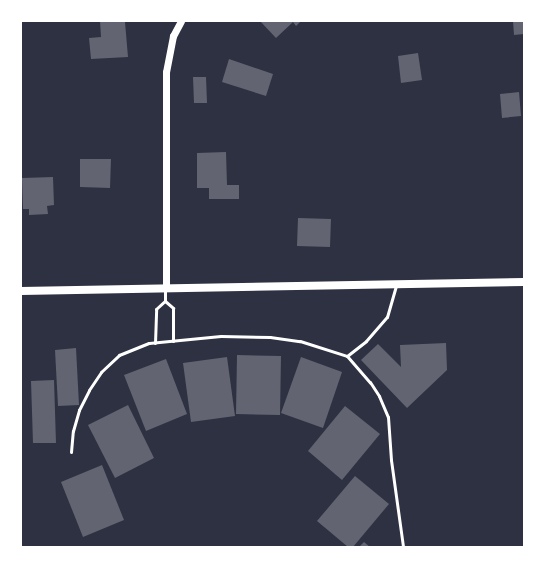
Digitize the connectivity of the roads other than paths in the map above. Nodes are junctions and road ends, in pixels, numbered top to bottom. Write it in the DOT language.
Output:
graph roads {
  1 [pos="181,21"];
  2 [pos="524,282"];
  3 [pos="397,284"];
  4 [pos="166,288"];
  5 [pos="21,290"];
  6 [pos="165,300"];
  7 [pos="173,341"];
  8 [pos="155,343"];
  9 [pos="347,356"];
  10 [pos="71,452"];
  11 [pos="403,547"];
  1 -- 4 [label="street"];
  2 -- 3 [label="main road"];
  3 -- 4 [label="main road"];
  3 -- 9 [label="lane"];
  4 -- 5 [label="main road"];
  4 -- 6 [label="lane"];
  6 -- 7 [label="lane"];
  6 -- 8 [label="lane"];
  7 -- 8 [label="lane"];
  7 -- 9 [label="lane"];
  8 -- 10 [label="lane"];
  9 -- 11 [label="lane"];
}
